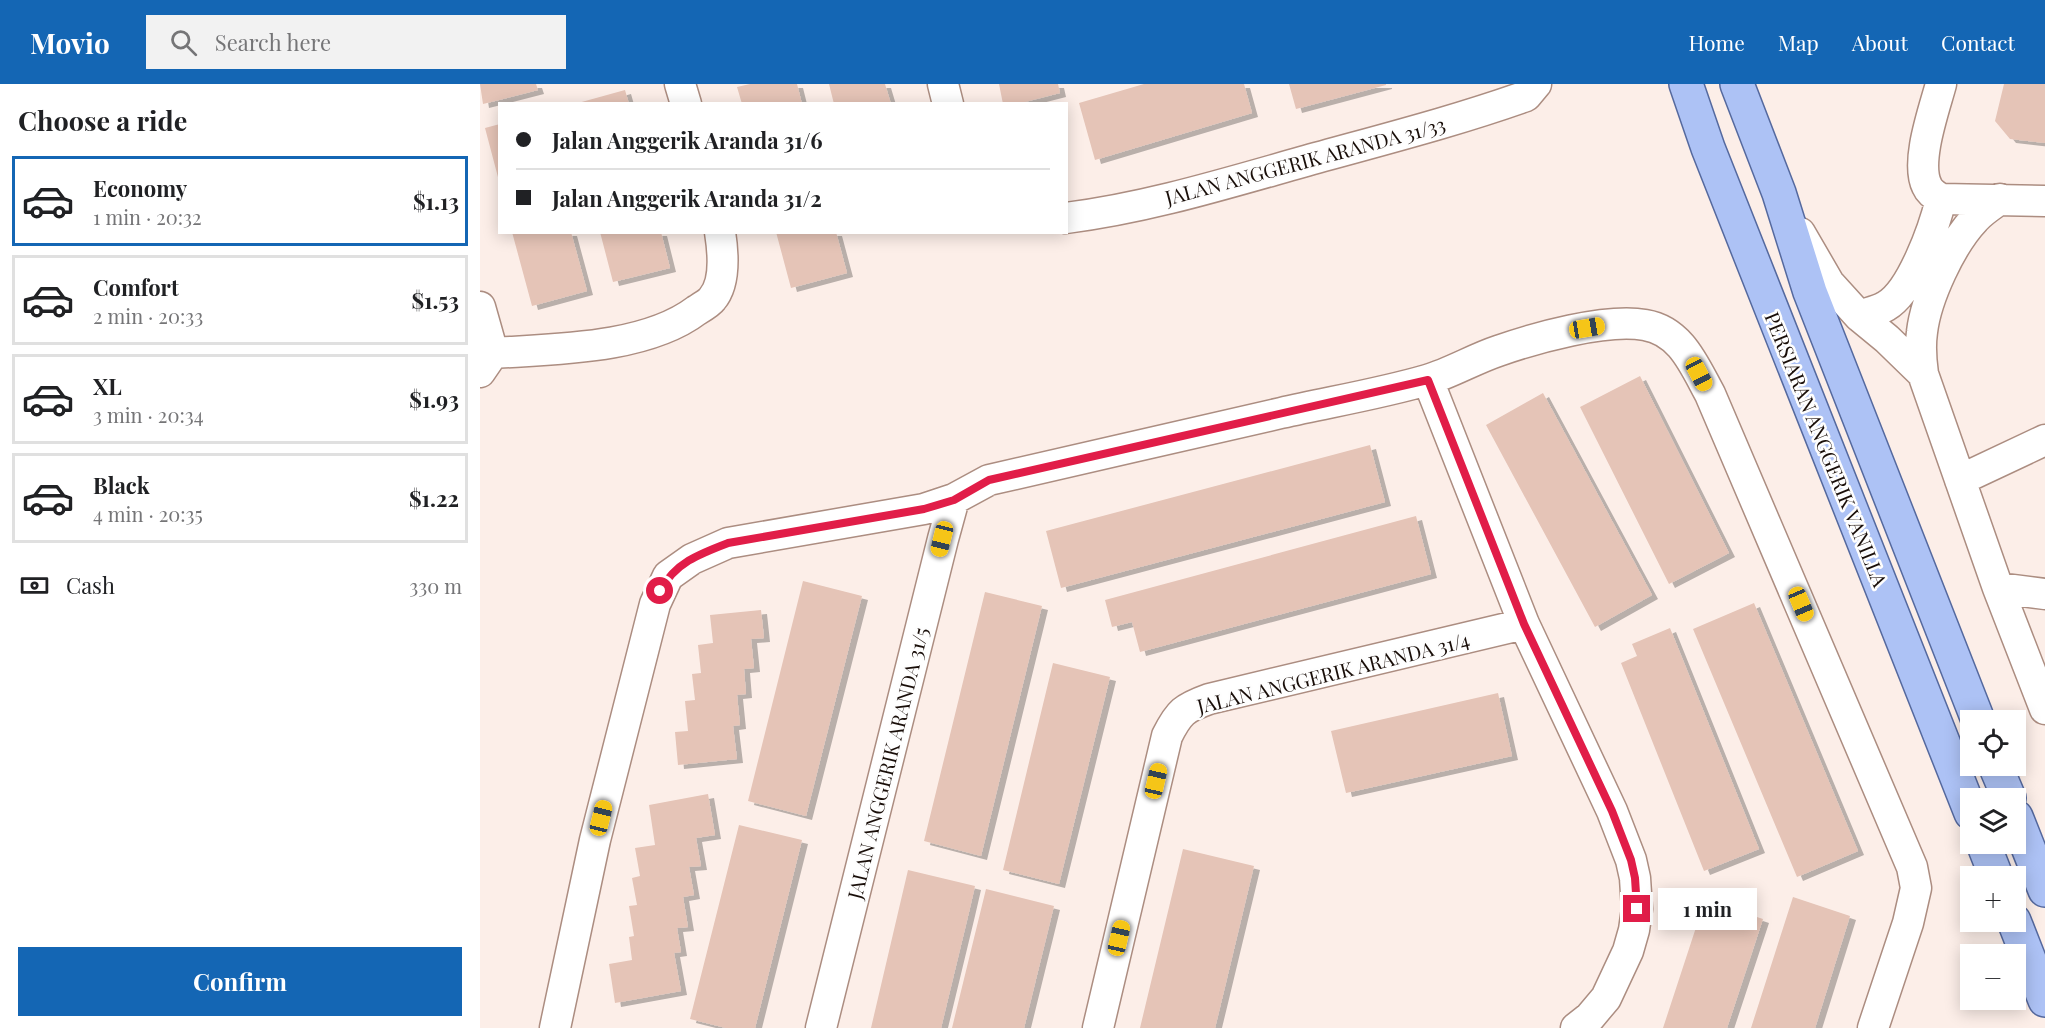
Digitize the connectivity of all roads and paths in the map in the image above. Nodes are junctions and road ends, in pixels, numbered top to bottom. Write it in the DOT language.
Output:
graph roads {
  1 [pos="680,84"];
  2 [pos="943,84"];
  3 [pos="1536,84"];
  4 [pos="1686,84"];
  5 [pos="1737,84"];
  6 [pos="1941,84"];
  7 [pos="685,102"];
  8 [pos="948,102"];
  9 [pos="1779,193"];
  10 [pos="1941,199"];
  11 [pos="2000,199"];
  12 [pos="2045,201"];
  13 [pos="1068,218"];
  14 [pos="720,234"];
  15 [pos="480,308"];
  16 [pos="1859,316"];
  17 [pos="486,363"];
  18 [pos="1923,374"];
  19 [pos="1428,380"];
  20 [pos="2045,440"];
  21 [pos="1960,480"];
  22 [pos="954,500"];
  23 [pos="1998,588"];
  24 [pos="2045,594"];
  25 [pos="1524,624"];
  26 [pos="2045,709"];
  27 [pos="1974,710"];
  28 [pos="1961,788"];
  29 [pos="2026,842"];
  30 [pos="2045,890"];
  31 [pos="2018,932"];
  32 [pos="2045,1000"];
  33 [pos="555,1028"];
  34 [pos="821,1028"];
  35 [pos="1098,1028"];
  36 [pos="1576,1028"];
  37 [pos="1873,1028"];
  1 -- 7 [label="street"];
  2 -- 8 [label="street"];
  3 -- 13 [label="street, JALAN ANGGERIK ARANDA 31/33"];
  4 -- 28 [label="main road, PERSIARAN ANGGERIK VANILLA"];
  5 -- 9 [label="main road, PERSIARAN ANGGERIK VANILLA"];
  6 -- 10 [label="street"];
  9 -- 16 [label="street"];
  9 -- 27 [label="main road, PERSIARAN ANGGERIK VANILLA"];
  10 -- 11 [label="street"];
  10 -- 16 [label="street"];
  11 -- 12 [label="street"];
  11 -- 18 [label="street"];
  14 -- 17 [label="street"];
  15 -- 17 [label="street"];
  16 -- 18 [label="street"];
  18 -- 21 [label="street"];
  19 -- 22 [label="street"];
  19 -- 25 [label="street"];
  19 -- 37 [label="street"];
  20 -- 21 [label="street"];
  21 -- 23 [label="street"];
  22 -- 33 [label="street"];
  22 -- 34 [label="street, JALAN ANGGERIK ARANDA 31/5"];
  23 -- 24 [label="street"];
  23 -- 26 [label="street"];
  25 -- 35 [label="street, JALAN ANGGERIK ARANDA 31/4"];
  25 -- 36 [label="street"];
  29 -- 30 [label="main road"];
  31 -- 32 [label="main road"];
}
